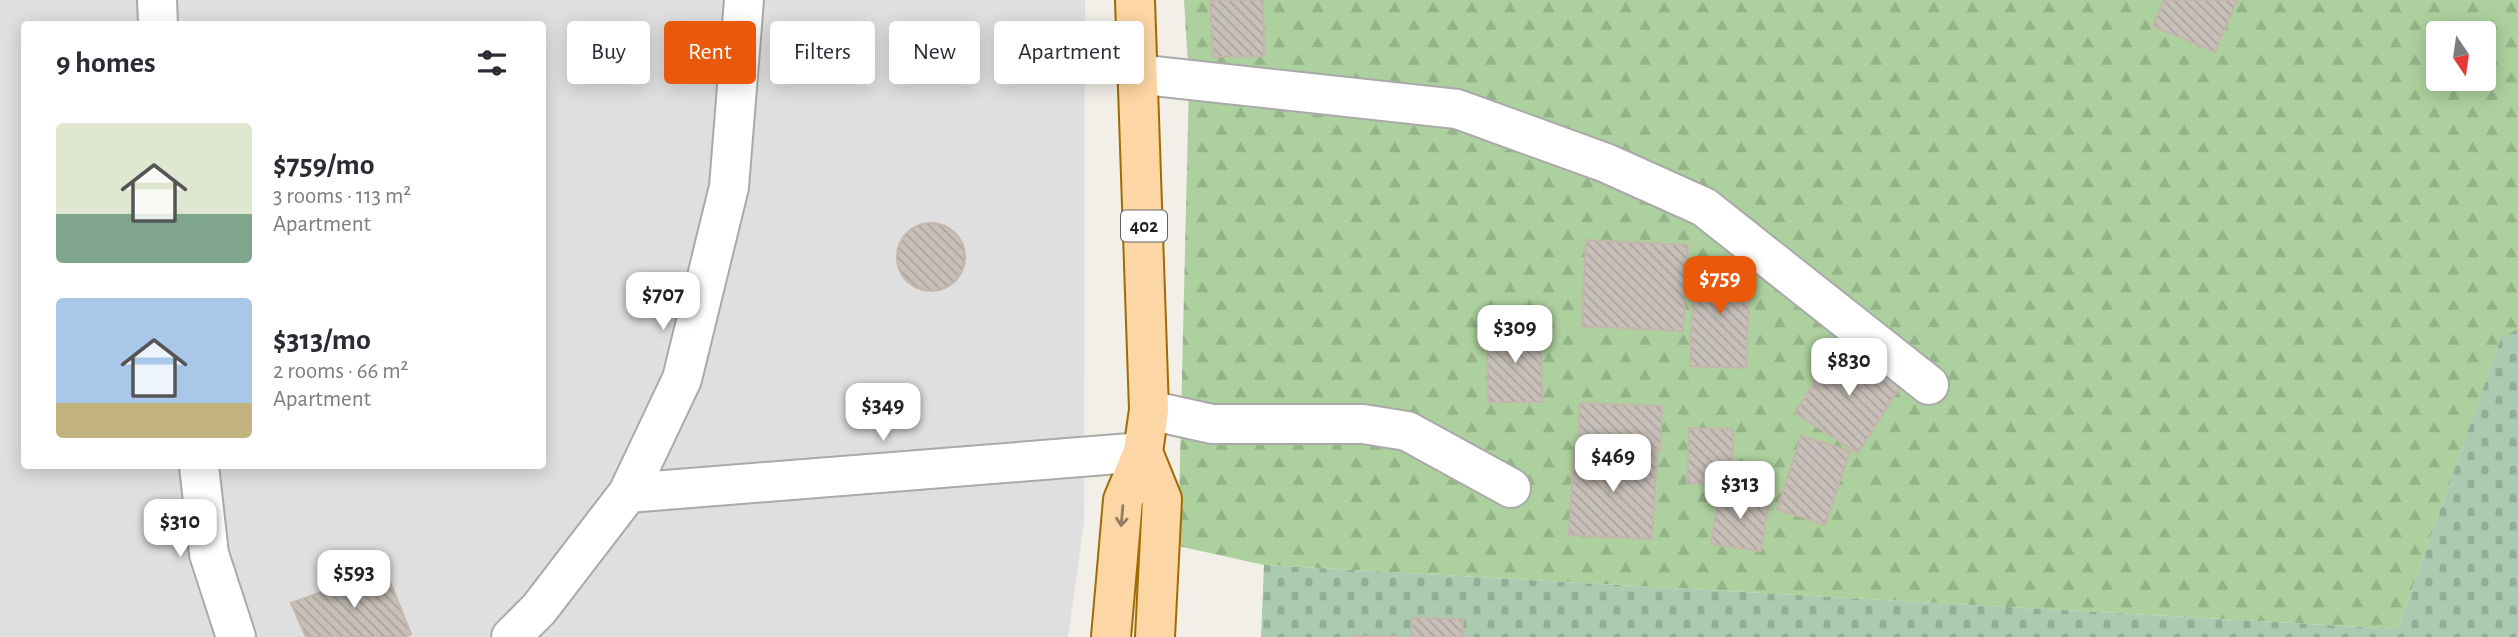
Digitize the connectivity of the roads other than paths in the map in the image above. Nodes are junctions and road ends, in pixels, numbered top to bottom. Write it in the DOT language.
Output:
graph roads {
  1 [pos="157,0"];
  2 [pos="744,0"];
  3 [pos="1135,0"];
  4 [pos="158,21"];
  5 [pos="1135,21"];
  6 [pos="1144,75"];
  7 [pos="1136,84"];
  8 [pos="1929,386"];
  9 [pos="1149,410"];
  10 [pos="1143,452"];
  11 [pos="199,469"];
  12 [pos="1511,488"];
  13 [pos="628,493"];
  14 [pos="236,637"];
  15 [pos="511,637"];
  16 [pos="1111,637"];
  17 [pos="1155,637"];
  1 -- 4 [label="street"];
  2 -- 13 [label="street"];
  3 -- 5 [label="main road, 402"];
  6 -- 8 [label="street"];
  7 -- 9 [label="main road, 402"];
  9 -- 10 [label="main road, 402"];
  9 -- 12 [label="street"];
  10 -- 13 [label="street"];
  10 -- 16 [label="main road, 402, one-way"];
  10 -- 17 [label="main road"];
  11 -- 14 [label="street"];
  13 -- 15 [label="street"];
}
